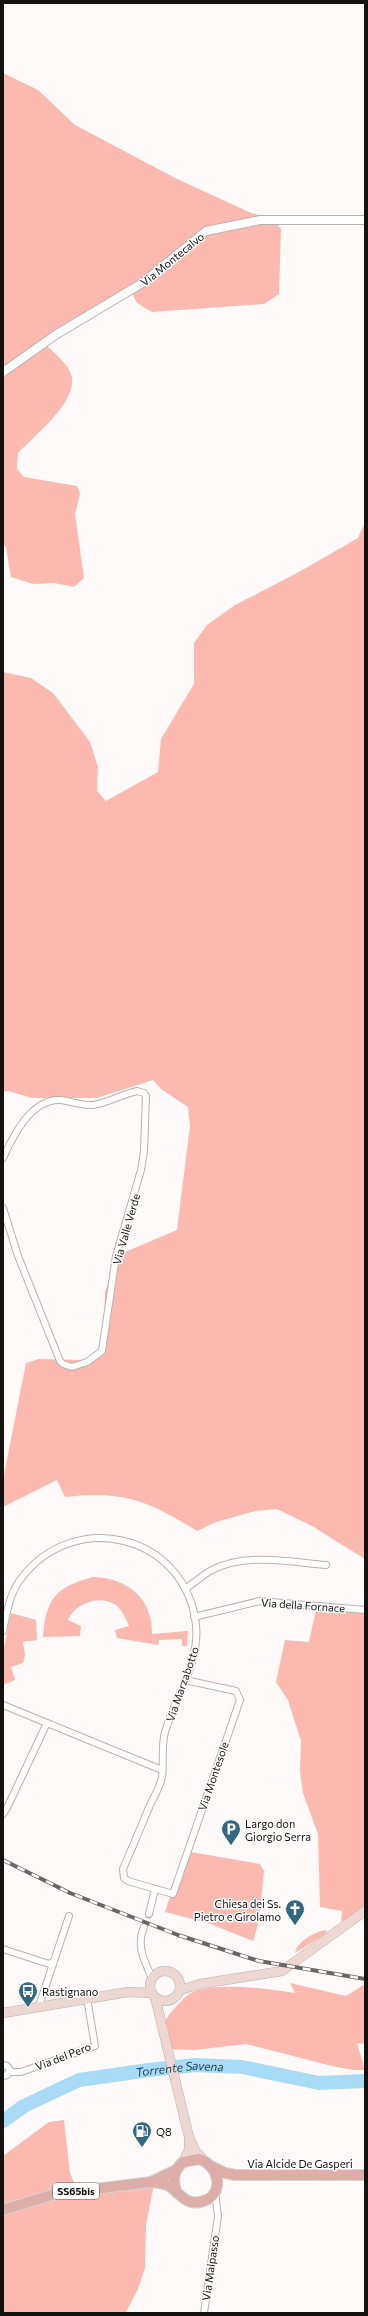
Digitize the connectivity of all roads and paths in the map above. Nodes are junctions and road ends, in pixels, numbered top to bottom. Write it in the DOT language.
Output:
graph roads {
  1 [pos="365,220"];
  2 [pos="3,372"];
  3 [pos="3,1158"];
  4 [pos="3,1208"];
  5 [pos="326,1565"];
  6 [pos="185,1589"];
  7 [pos="365,1610"];
  8 [pos="194,1617"];
  9 [pos="3,1631"];
  10 [pos="185,1680"];
  11 [pos="3,1706"];
  12 [pos="47,1723"];
  13 [pos="162,1770"];
  14 [pos="3,1814"];
  15 [pos="155,1889"];
  16 [pos="365,1912"];
  17 [pos="149,1914"];
  18 [pos="69,1916"];
  19 [pos="144,1927"];
  20 [pos="3,1949"];
  21 [pos="54,1961"];
  22 [pos="179,1979"];
  23 [pos="151,1980"];
  24 [pos="200,1984"];
  25 [pos="180,1990"];
  26 [pos="128,1992"];
  27 [pos="153,1995"];
  28 [pos="86,1998"];
  29 [pos="170,2000"];
  30 [pos="39,2006"];
  31 [pos="3,2013"];
  32 [pos="159,2017"];
  33 [pos="3,2058"];
  34 [pos="3,2065"];
  35 [pos="9,2072"];
  36 [pos="3,2076"];
  37 [pos="189,2137"];
  38 [pos="204,2160"];
  39 [pos="180,2166"];
  40 [pos="213,2166"];
  41 [pos="235,2175"];
  42 [pos="365,2175"];
  43 [pos="151,2182"];
  44 [pos="216,2189"];
  45 [pos="177,2193"];
  46 [pos="202,2202"];
  47 [pos="3,2210"];
  48 [pos="217,2223"];
  49 [pos="204,2313"];
  1 -- 2 [label="street, Via Montecalvo"];
  3 -- 4 [label="street, Via Valle Verde"];
  5 -- 6 [label="street"];
  6 -- 8 [label="street, Via Marzabotto"];
  6 -- 9 [label="street, Via Marzabotto"];
  7 -- 8 [label="street, Via della Fornace"];
  8 -- 10 [label="street, Via Marzabotto"];
  10 -- 13 [label="street, Via Marzabotto"];
  10 -- 15 [label="street, Via Montesole"];
  11 -- 12 [label="street"];
  12 -- 13 [label="street"];
  12 -- 14 [label="street"];
  13 -- 15 [label="street, Via Marzabotto"];
  15 -- 17 [label="street"];
  16 -- 24 [label="main road"];
  18 -- 21 [label="street"];
  19 -- 23 [label="street"];
  20 -- 21 [label="street"];
  21 -- 30 [label="street"];
  22 -- 23 [label="main road"];
  22 -- 24 [label="main road"];
  22 -- 25 [label="main road"];
  23 -- 26 [label="main road"];
  23 -- 27 [label="main road"];
  24 -- 25 [label="main road"];
  25 -- 29 [label="main road"];
  26 -- 27 [label="main road"];
  26 -- 28 [label="main road"];
  27 -- 29 [label="main road"];
  27 -- 32 [label="main road"];
  28 -- 30 [label="main road"];
  28 -- 35 [label="street, Via del Pero"];
  29 -- 32 [label="main road"];
  30 -- 31 [label="main road"];
  32 -- 37 [label="main road"];
  33 -- 34 [label="street"];
  34 -- 35 [label="street"];
  35 -- 36 [label="street, Via del Pero"];
  37 -- 38 [label="main road"];
  37 -- 39 [label="main road"];
  38 -- 39 [label="main road"];
  38 -- 40 [label="main road"];
  39 -- 43 [label="main road"];
  39 -- 45 [label="main road"];
  40 -- 41 [label="main road, Via Alcide De Gasperi"];
  40 -- 44 [label="main road"];
  41 -- 42 [label="main road, Via Alcide De Gasperi"];
  41 -- 44 [label="main road, Via Alcide De Gasperi"];
  43 -- 45 [label="main road, SS65bis"];
  43 -- 47 [label="main road, SS65bis"];
  44 -- 46 [label="main road"];
  44 -- 48 [label="street, Via Malpasso"];
  45 -- 46 [label="main road, SS65bis"];
  46 -- 48 [label="street, Via Malpasso"];
  48 -- 49 [label="street, Via Malpasso"];
}
